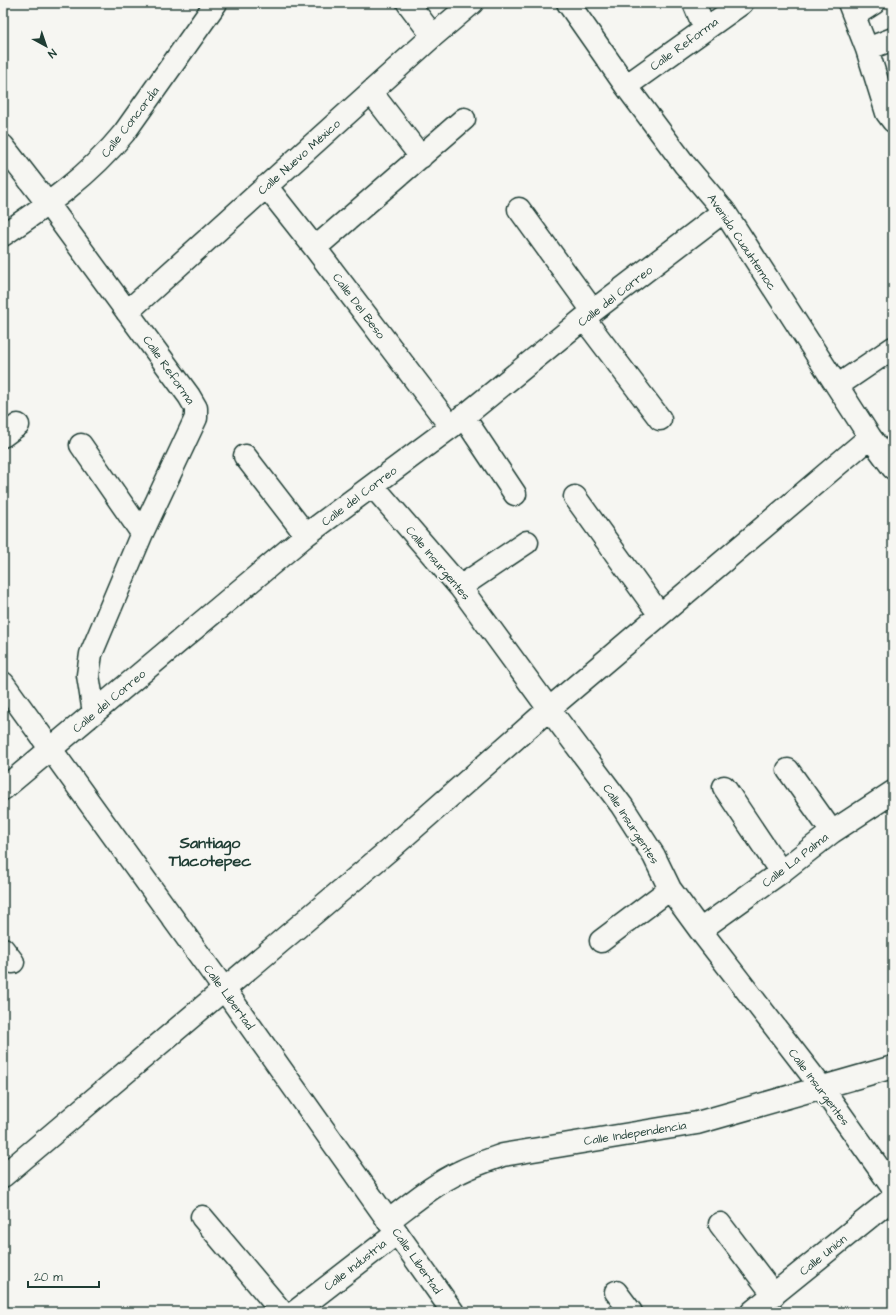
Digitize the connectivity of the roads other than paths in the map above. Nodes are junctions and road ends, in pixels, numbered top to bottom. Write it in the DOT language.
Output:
graph roads {
  1 [pos="216,3"];
  2 [pos="408,3"];
  3 [pos="472,3"];
  4 [pos="568,3"];
  5 [pos="694,3"];
  6 [pos="742,3"];
  7 [pos="874,3"];
  8 [pos="852,9"];
  9 [pos="705,29"];
  10 [pos="433,36"];
  11 [pos="893,39"];
  12 [pos="867,49"];
  13 [pos="626,86"];
  14 [pos="371,92"];
  15 [pos="464,119"];
  16 [pos="893,121"];
  17 [pos="3,146"];
  18 [pos="421,157"];
  19 [pos="266,186"];
  20 [pos="48,204"];
  21 [pos="519,210"];
  22 [pos="724,211"];
  23 [pos="3,235"];
  24 [pos="315,248"];
  25 [pos="127,312"];
  26 [pos="589,315"];
  27 [pos="893,348"];
  28 [pos="837,386"];
  29 [pos="660,419"];
  30 [pos="457,422"];
  31 [pos="870,437"];
  32 [pos="81,445"];
  33 [pos="245,456"];
  34 [pos="893,468"];
  35 [pos="373,486"];
  36 [pos="515,494"];
  37 [pos="575,497"];
  38 [pos="142,533"];
  39 [pos="306,536"];
  40 [pos="527,542"];
  41 [pos="460,588"];
  42 [pos="660,614"];
  43 [pos="3,683"];
  44 [pos="549,709"];
  45 [pos="94,713"];
  46 [pos="50,750"];
  47 [pos="788,770"];
  48 [pos="724,787"];
  49 [pos="3,789"];
  50 [pos="893,792"];
  51 [pos="832,832"];
  52 [pos="781,872"];
  53 [pos="670,889"];
  54 [pos="700,930"];
  55 [pos="601,941"];
  56 [pos="224,989"];
  57 [pos="893,1067"];
  58 [pos="822,1088"];
  59 [pos="3,1176"];
  60 [pos="893,1188"];
  61 [pos="893,1198"];
  62 [pos="202,1217"];
  63 [pos="720,1224"];
  64 [pos="393,1227"];
  65 [pos="616,1292"];
  66 [pos="774,1294"];
  67 [pos="282,1312"];
  68 [pos="295,1312"];
  69 [pos="453,1312"];
  70 [pos="631,1312"];
  71 [pos="752,1312"];
  1 -- 20 [label="street, Calle Concordia"];
  2 -- 10 [label="street"];
  3 -- 10 [label="street, Calle Nuevo México"];
  4 -- 13 [label="street, Avenida Cuauhtemoc"];
  5 -- 9 [label="street"];
  6 -- 9 [label="street, Calle Reforma"];
  7 -- 8 [label="street"];
  8 -- 12 [label="street"];
  9 -- 13 [label="street, Calle Reforma"];
  10 -- 14 [label="street, Calle Nuevo México"];
  11 -- 12 [label="street"];
  12 -- 16 [label="street"];
  13 -- 22 [label="street, Avenida Cuauhtemoc"];
  14 -- 18 [label="street"];
  14 -- 19 [label="street, Calle Nuevo México"];
  15 -- 18 [label="street"];
  17 -- 20 [label="street, Calle Reforma"];
  18 -- 24 [label="street"];
  19 -- 24 [label="street, Calle Del Beso"];
  19 -- 25 [label="street, Calle Nuevo México"];
  20 -- 23 [label="street, Calle Concordia"];
  20 -- 25 [label="street, Calle Reforma"];
  21 -- 26 [label="street"];
  22 -- 26 [label="street, Calle del Correo"];
  22 -- 28 [label="street, Avenida Cuauhtemoc"];
  24 -- 30 [label="street, Calle Del Beso"];
  25 -- 38 [label="street, Calle Reforma"];
  26 -- 29 [label="street"];
  26 -- 30 [label="street, Calle del Correo"];
  27 -- 28 [label="street"];
  28 -- 31 [label="street, Avenida Cuauhtemoc"];
  30 -- 35 [label="street, Calle del Correo"];
  30 -- 36 [label="street, Calle Del Beso"];
  31 -- 34 [label="street, Avenida Cuauhtemoc"];
  31 -- 42 [label="street"];
  32 -- 38 [label="street"];
  33 -- 39 [label="street"];
  35 -- 39 [label="street, Calle del Correo"];
  35 -- 41 [label="street, Calle Insurgentes"];
  37 -- 42 [label="street"];
  38 -- 45 [label="street, Calle Reforma"];
  39 -- 45 [label="street, Calle del Correo"];
  40 -- 41 [label="street"];
  41 -- 44 [label="street, Calle Insurgentes"];
  42 -- 44 [label="street"];
  43 -- 46 [label="street, Calle Libertad"];
  44 -- 53 [label="street, Calle Insurgentes"];
  44 -- 56 [label="street"];
  45 -- 46 [label="street, Calle del Correo"];
  46 -- 49 [label="street, Calle del Correo"];
  46 -- 56 [label="street, Calle Libertad"];
  47 -- 51 [label="street"];
  48 -- 52 [label="street"];
  50 -- 51 [label="street, Calle La Palma"];
  51 -- 52 [label="street, Calle La Palma"];
  52 -- 54 [label="street, Calle La Palma"];
  53 -- 54 [label="street, Calle Insurgentes"];
  53 -- 55 [label="street"];
  54 -- 58 [label="street, Calle Insurgentes"];
  56 -- 59 [label="street"];
  56 -- 64 [label="street, Calle Libertad"];
  57 -- 58 [label="street, Calle Independencia"];
  58 -- 60 [label="street, Calle Insurgentes"];
  58 -- 64 [label="street, Calle Independencia"];
  61 -- 66 [label="street, Calle Unión"];
  62 -- 67 [label="street"];
  63 -- 66 [label="street"];
  64 -- 68 [label="street, Calle Industria"];
  64 -- 69 [label="street, Calle Libertad"];
  65 -- 70 [label="street"];
  66 -- 71 [label="street, Calle Unión"];
}
